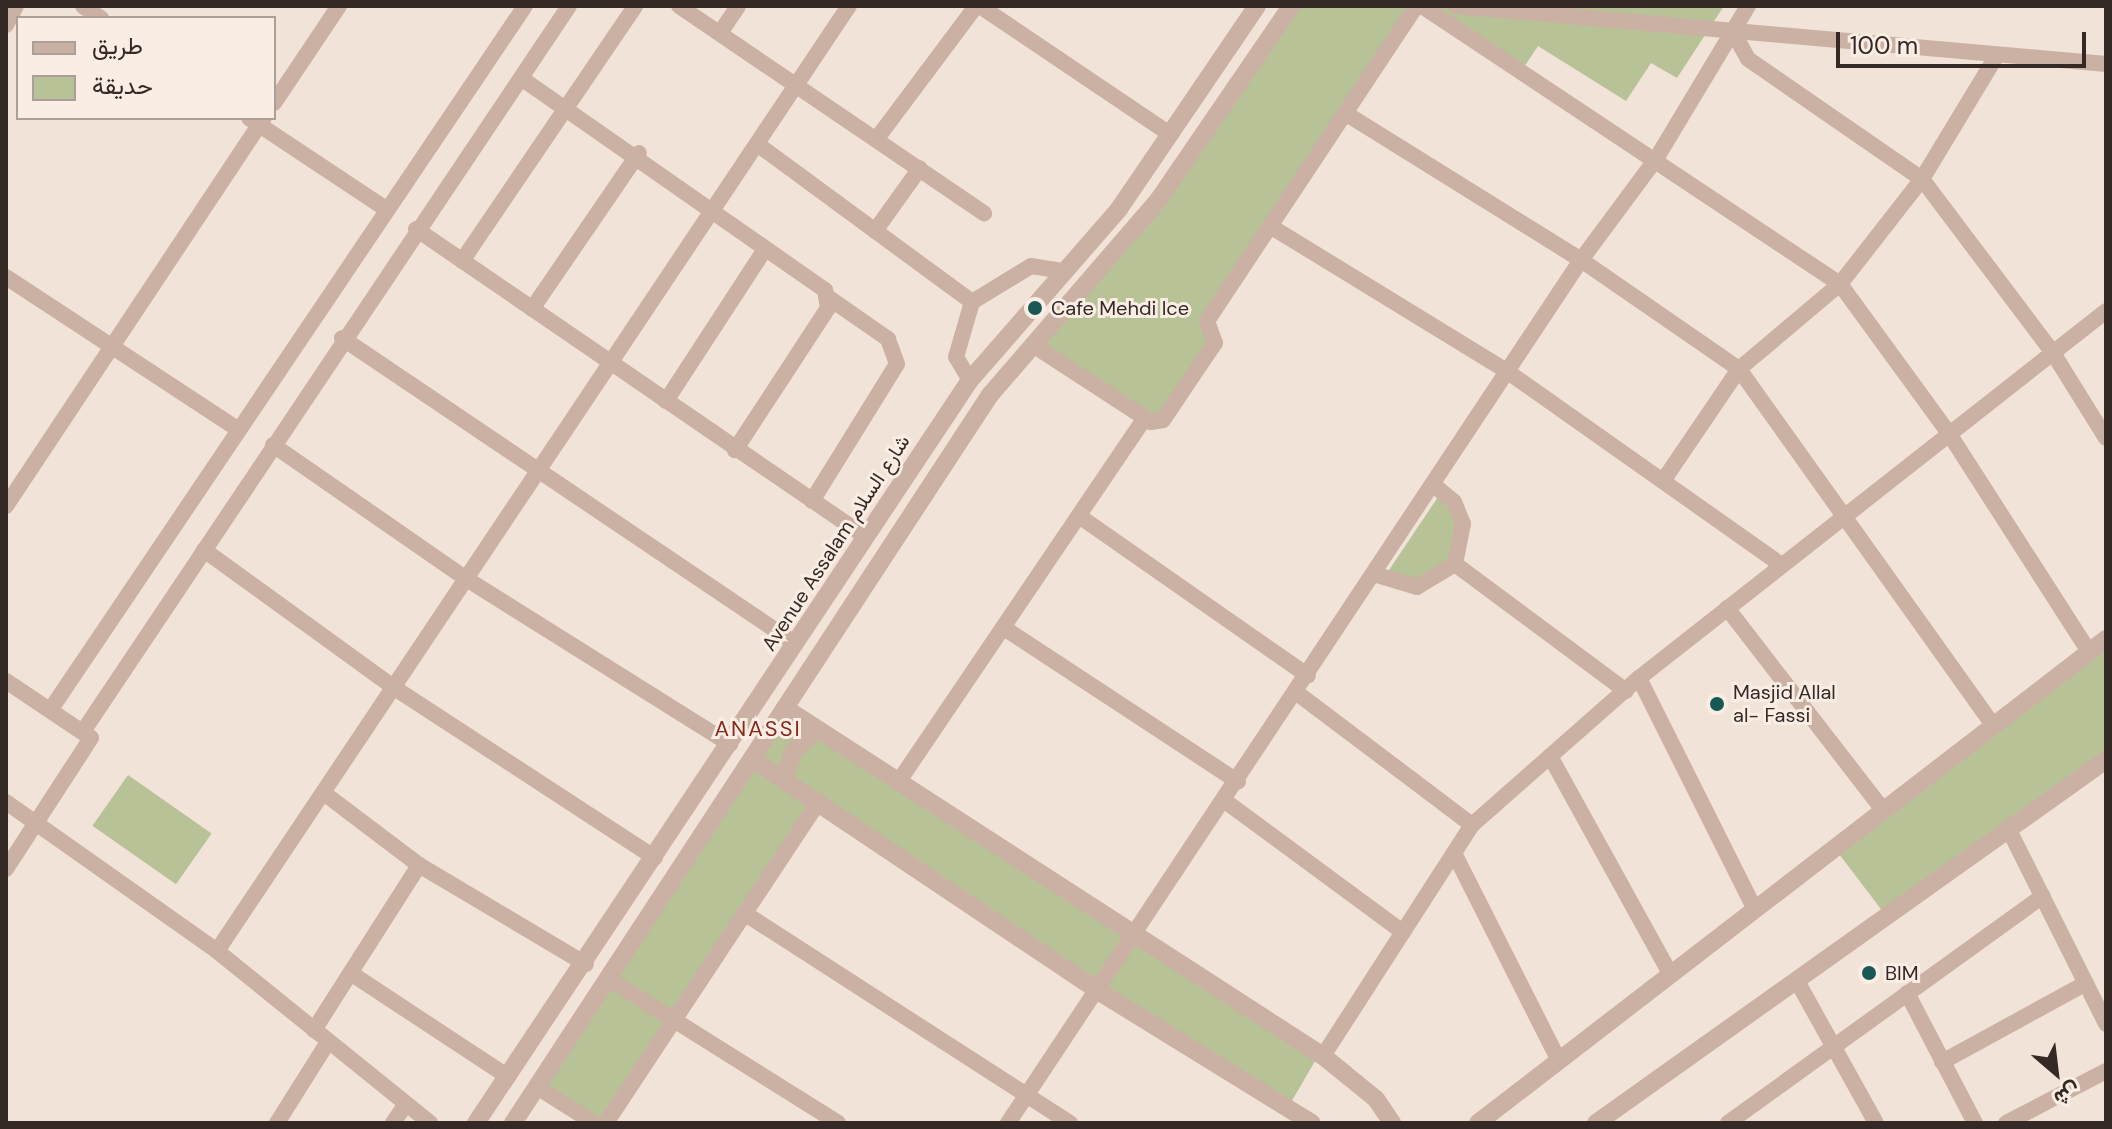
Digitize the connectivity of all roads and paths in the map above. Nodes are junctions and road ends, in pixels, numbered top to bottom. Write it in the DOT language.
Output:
graph roads {
  1 [pos="16,6"];
  2 [pos="339,6"];
  3 [pos="525,6"];
  4 [pos="569,6"];
  5 [pos="635,6"];
  6 [pos="679,6"];
  7 [pos="738,6"];
  8 [pos="849,6"];
  9 [pos="978,6"];
  10 [pos="1257,6"];
  11 [pos="1291,6"];
  12 [pos="1419,6"];
  13 [pos="1456,6"];
  14 [pos="1748,6"];
  15 [pos="6,25"];
  16 [pos="1732,30"];
  17 [pos="720,33"];
  18 [pos="1997,55"];
  19 [pos="2106,64"];
  20 [pos="521,78"];
  21 [pos="796,83"];
  22 [pos="276,100"];
  23 [pos="568,110"];
  24 [pos="1345,113"];
  25 [pos="258,120"];
  26 [pos="1171,135"];
  27 [pos="878,137"];
  28 [pos="757,144"];
  29 [pos="639,153"];
  30 [pos="1656,159"];
  31 [pos="920,168"];
  32 [pos="1922,179"];
  33 [pos="386,209"];
  34 [pos="710,209"];
  35 [pos="984,213"];
  36 [pos="1270,226"];
  37 [pos="416,229"];
  38 [pos="875,231"];
  39 [pos="1098,233"];
  40 [pos="765,249"];
  41 [pos="1117,250"];
  42 [pos="1581,260"];
  43 [pos="462,261"];
  44 [pos="1064,271"];
  45 [pos="6,277"];
  46 [pos="1840,284"];
  47 [pos="829,298"];
  48 [pos="972,302"];
  49 [pos="532,309"];
  50 [pos="2106,311"];
  51 [pos="342,338"];
  52 [pos="1033,345"];
  53 [pos="110,347"];
  54 [pos="2053,353"];
  55 [pos="610,364"];
  56 [pos="1739,369"];
  57 [pos="1508,372"];
  58 [pos="970,380"];
  59 [pos="666,401"];
  60 [pos="1145,417"];
  61 [pos="239,430"];
  62 [pos="1948,432"];
  63 [pos="2106,438"];
  64 [pos="273,445"];
  65 [pos="735,450"];
  66 [pos="536,471"];
  67 [pos="1663,481"];
  68 [pos="1435,486"];
  69 [pos="812,501"];
  70 [pos="6,506"];
  71 [pos="1079,516"];
  72 [pos="1841,517"];
  73 [pos="866,537"];
  74 [pos="204,550"];
  75 [pos="1455,564"];
  76 [pos="1782,565"];
  77 [pos="1374,574"];
  78 [pos="465,578"];
  79 [pos="1727,608"];
  80 [pos="1004,628"];
  81 [pos="2106,639"];
  82 [pos="796,644"];
  83 [pos="2089,652"];
  84 [pos="1308,676"];
  85 [pos="1639,678"];
  86 [pos="6,681"];
  87 [pos="396,689"];
  88 [pos="1626,691"];
  89 [pos="1297,693"];
  90 [pos="785,708"];
  91 [pos="51,709"];
  92 [pos="1994,726"];
  93 [pos="817,729"];
  94 [pos="84,730"];
  95 [pos="730,744"];
  96 [pos="1550,756"];
  97 [pos="752,759"];
  98 [pos="2106,760"];
  99 [pos="784,779"];
  100 [pos="899,781"];
  101 [pos="1238,782"];
  102 [pos="325,794"];
  103 [pos="819,801"];
  104 [pos="1225,801"];
  105 [pos="6,802"];
  106 [pos="1883,810"];
  107 [pos="36,823"];
  108 [pos="1472,825"];
  109 [pos="2008,828"];
  110 [pos="1454,853"];
  111 [pos="655,858"];
  112 [pos="419,865"];
  113 [pos="6,869"];
  114 [pos="2043,896"];
  115 [pos="1755,910"];
  116 [pos="744,913"];
  117 [pos="1403,932"];
  118 [pos="1137,933"];
  119 [pos="217,951"];
  120 [pos="586,964"];
  121 [pos="1670,973"];
  122 [pos="352,974"];
  123 [pos="607,978"];
  124 [pos="1797,981"];
  125 [pos="2086,983"];
  126 [pos="1098,991"];
  127 [pos="1907,993"];
  128 [pos="672,1020"];
  129 [pos="2106,1024"];
  130 [pos="314,1030"];
  131 [pos="328,1042"];
  132 [pos="1832,1044"];
  133 [pos="1323,1056"];
  134 [pos="1558,1059"];
  135 [pos="1942,1062"];
  136 [pos="2106,1071"];
  137 [pos="508,1077"];
  138 [pos="537,1087"];
  139 [pos="1028,1095"];
  140 [pos="406,1104"];
  141 [pos="277,1123"];
  142 [pos="393,1123"];
  143 [pos="430,1123"];
  144 [pos="476,1123"];
  145 [pos="513,1123"];
  146 [pos="594,1123"];
  147 [pos="606,1123"];
  148 [pos="838,1123"];
  149 [pos="1008,1123"];
  150 [pos="1070,1123"];
  151 [pos="1312,1123"];
  152 [pos="1392,1123"];
  153 [pos="1478,1123"];
  154 [pos="1596,1123"];
  155 [pos="1728,1123"];
  156 [pos="1876,1123"];
  157 [pos="1975,1123"];
  158 [pos="2006,1123"];
  1 -- 15 [label="street"];
  2 -- 22 [label="street"];
  3 -- 33 [label="street"];
  4 -- 20 [label="street"];
  5 -- 23 [label="street"];
  6 -- 17 [label="street"];
  7 -- 17 [label="street"];
  8 -- 21 [label="street"];
  9 -- 26 [label="street"];
  9 -- 27 [label="street"];
  10 -- 26 [label="street, Avenue Assalam شارع السلام"];
  11 -- 41 [label="street"];
  12 -- 24 [label="street"];
  12 -- 30 [label="street"];
  13 -- 16 [label="street"];
  14 -- 16 [label="street"];
  16 -- 18 [label="street"];
  16 -- 30 [label="street"];
  16 -- 32 [label="street"];
  17 -- 21 [label="street"];
  18 -- 19 [label="street"];
  18 -- 32 [label="street"];
  20 -- 23 [label="street"];
  20 -- 37 [label="street"];
  21 -- 27 [label="street"];
  21 -- 28 [label="street"];
  23 -- 29 [label="street"];
  23 -- 43 [label="street"];
  24 -- 36 [label="street"];
  24 -- 42 [label="street"];
  25 -- 33 [label="street"];
  25 -- 53 [label="street"];
  26 -- 39 [label="street, Avenue Assalam شارع السلام"];
  27 -- 31 [label="street"];
  28 -- 34 [label="street"];
  28 -- 38 [label="street"];
  29 -- 34 [label="street"];
  29 -- 49 [label="street"];
  30 -- 42 [label="street"];
  30 -- 46 [label="street"];
  31 -- 35 [label="street"];
  31 -- 38 [label="street"];
  32 -- 46 [label="street"];
  32 -- 54 [label="street"];
  33 -- 61 [label="street"];
  34 -- 40 [label="street"];
  34 -- 55 [label="street"];
  36 -- 57 [label="street"];
  36 -- 60 [label="street"];
  37 -- 43 [label="street"];
  37 -- 51 [label="street"];
  38 -- 48 [label="street"];
  39 -- 41 [label="street"];
  39 -- 44 [label="street, Avenue Assalam شارع السلام"];
  40 -- 47 [label="street"];
  40 -- 59 [label="street"];
  41 -- 52 [label="street"];
  42 -- 56 [label="street"];
  42 -- 57 [label="street"];
  43 -- 49 [label="street"];
  44 -- 48 [label="street"];
  44 -- 58 [label="street, Avenue Assalam شارع السلام"];
  45 -- 53 [label="street"];
  46 -- 56 [label="street"];
  46 -- 62 [label="street"];
  47 -- 65 [label="street"];
  47 -- 69 [label="street"];
  48 -- 58 [label="street"];
  49 -- 55 [label="street"];
  50 -- 54 [label="street"];
  51 -- 64 [label="street"];
  51 -- 66 [label="street"];
  52 -- 60 [label="street"];
  52 -- 90 [label="street"];
  53 -- 61 [label="street"];
  53 -- 70 [label="street"];
  54 -- 62 [label="street"];
  54 -- 63 [label="street"];
  55 -- 59 [label="street"];
  55 -- 66 [label="street"];
  56 -- 67 [label="street"];
  56 -- 72 [label="street"];
  57 -- 67 [label="street"];
  57 -- 68 [label="street"];
  58 -- 73 [label="street, Avenue Assalam شارع السلام"];
  59 -- 65 [label="street"];
  60 -- 71 [label="street"];
  61 -- 91 [label="street"];
  62 -- 72 [label="street"];
  62 -- 83 [label="street"];
  64 -- 74 [label="street"];
  64 -- 78 [label="street"];
  65 -- 69 [label="street"];
  66 -- 78 [label="street"];
  66 -- 82 [label="street"];
  67 -- 76 [label="street"];
  68 -- 75 [label="street"];
  68 -- 77 [label="street"];
  69 -- 73 [label="street"];
  71 -- 80 [label="street"];
  71 -- 84 [label="street"];
  72 -- 76 [label="street"];
  72 -- 92 [label="street"];
  73 -- 82 [label="street, Avenue Assalam شارع السلام"];
  74 -- 87 [label="street"];
  74 -- 94 [label="street"];
  75 -- 77 [label="street"];
  75 -- 88 [label="street"];
  76 -- 79 [label="street"];
  77 -- 84 [label="street"];
  78 -- 87 [label="street"];
  78 -- 95 [label="street"];
  79 -- 85 [label="street"];
  79 -- 106 [label="street"];
  80 -- 100 [label="street"];
  80 -- 101 [label="street"];
  81 -- 83 [label="street"];
  82 -- 95 [label="street, Avenue Assalam شارع السلام"];
  83 -- 92 [label="street"];
  84 -- 89 [label="street"];
  85 -- 88 [label="street"];
  85 -- 115 [label="street"];
  86 -- 91 [label="street"];
  87 -- 102 [label="street"];
  87 -- 111 [label="street"];
  88 -- 96 [label="street"];
  89 -- 101 [label="street"];
  89 -- 108 [label="street"];
  90 -- 93 [label="street"];
  90 -- 97 [label="street"];
  91 -- 94 [label="street"];
  92 -- 106 [label="street"];
  93 -- 99 [label="street"];
  93 -- 100 [label="street"];
  94 -- 107 [label="street"];
  95 -- 111 [label="street, Avenue Assalam شارع السلام"];
  96 -- 108 [label="street"];
  96 -- 121 [label="street"];
  97 -- 99 [label="street"];
  97 -- 123 [label="street"];
  98 -- 109 [label="street"];
  99 -- 103 [label="street"];
  100 -- 118 [label="street"];
  101 -- 104 [label="street"];
  102 -- 112 [label="street"];
  102 -- 119 [label="street"];
  103 -- 116 [label="street"];
  103 -- 126 [label="street"];
  104 -- 117 [label="street"];
  104 -- 118 [label="street"];
  105 -- 107 [label="street"];
  106 -- 115 [label="street"];
  107 -- 113 [label="street"];
  107 -- 119 [label="street"];
  108 -- 110 [label="street"];
  109 -- 114 [label="street"];
  109 -- 124 [label="street"];
  110 -- 117 [label="street"];
  110 -- 134 [label="street"];
  111 -- 120 [label="street, Avenue Assalam شارع السلام"];
  112 -- 120 [label="street"];
  112 -- 122 [label="street"];
  114 -- 125 [label="street"];
  114 -- 127 [label="street"];
  115 -- 121 [label="street"];
  116 -- 128 [label="street"];
  116 -- 139 [label="street"];
  117 -- 133 [label="street"];
  118 -- 126 [label="street"];
  118 -- 133 [label="street"];
  119 -- 130 [label="street"];
  120 -- 137 [label="street, Avenue Assalam شارع السلام"];
  121 -- 134 [label="street"];
  122 -- 130 [label="street"];
  122 -- 137 [label="street"];
  123 -- 128 [label="street"];
  123 -- 138 [label="street"];
  124 -- 132 [label="street"];
  124 -- 154 [label="street"];
  125 -- 129 [label="street"];
  125 -- 135 [label="street"];
  126 -- 139 [label="street"];
  126 -- 151 [label="street"];
  127 -- 132 [label="street"];
  127 -- 135 [label="street"];
  128 -- 147 [label="street"];
  128 -- 148 [label="street"];
  130 -- 131 [label="street"];
  131 -- 140 [label="street"];
  131 -- 141 [label="street"];
  132 -- 155 [label="street"];
  132 -- 156 [label="street"];
  133 -- 152 [label="street"];
  134 -- 153 [label="street"];
  135 -- 157 [label="street"];
  136 -- 158 [label="street"];
  137 -- 144 [label="street, Avenue Assalam شارع السلام"];
  138 -- 145 [label="street"];
  138 -- 146 [label="street"];
  139 -- 149 [label="street"];
  139 -- 150 [label="street"];
  140 -- 142 [label="street"];
  140 -- 143 [label="street"];
}
